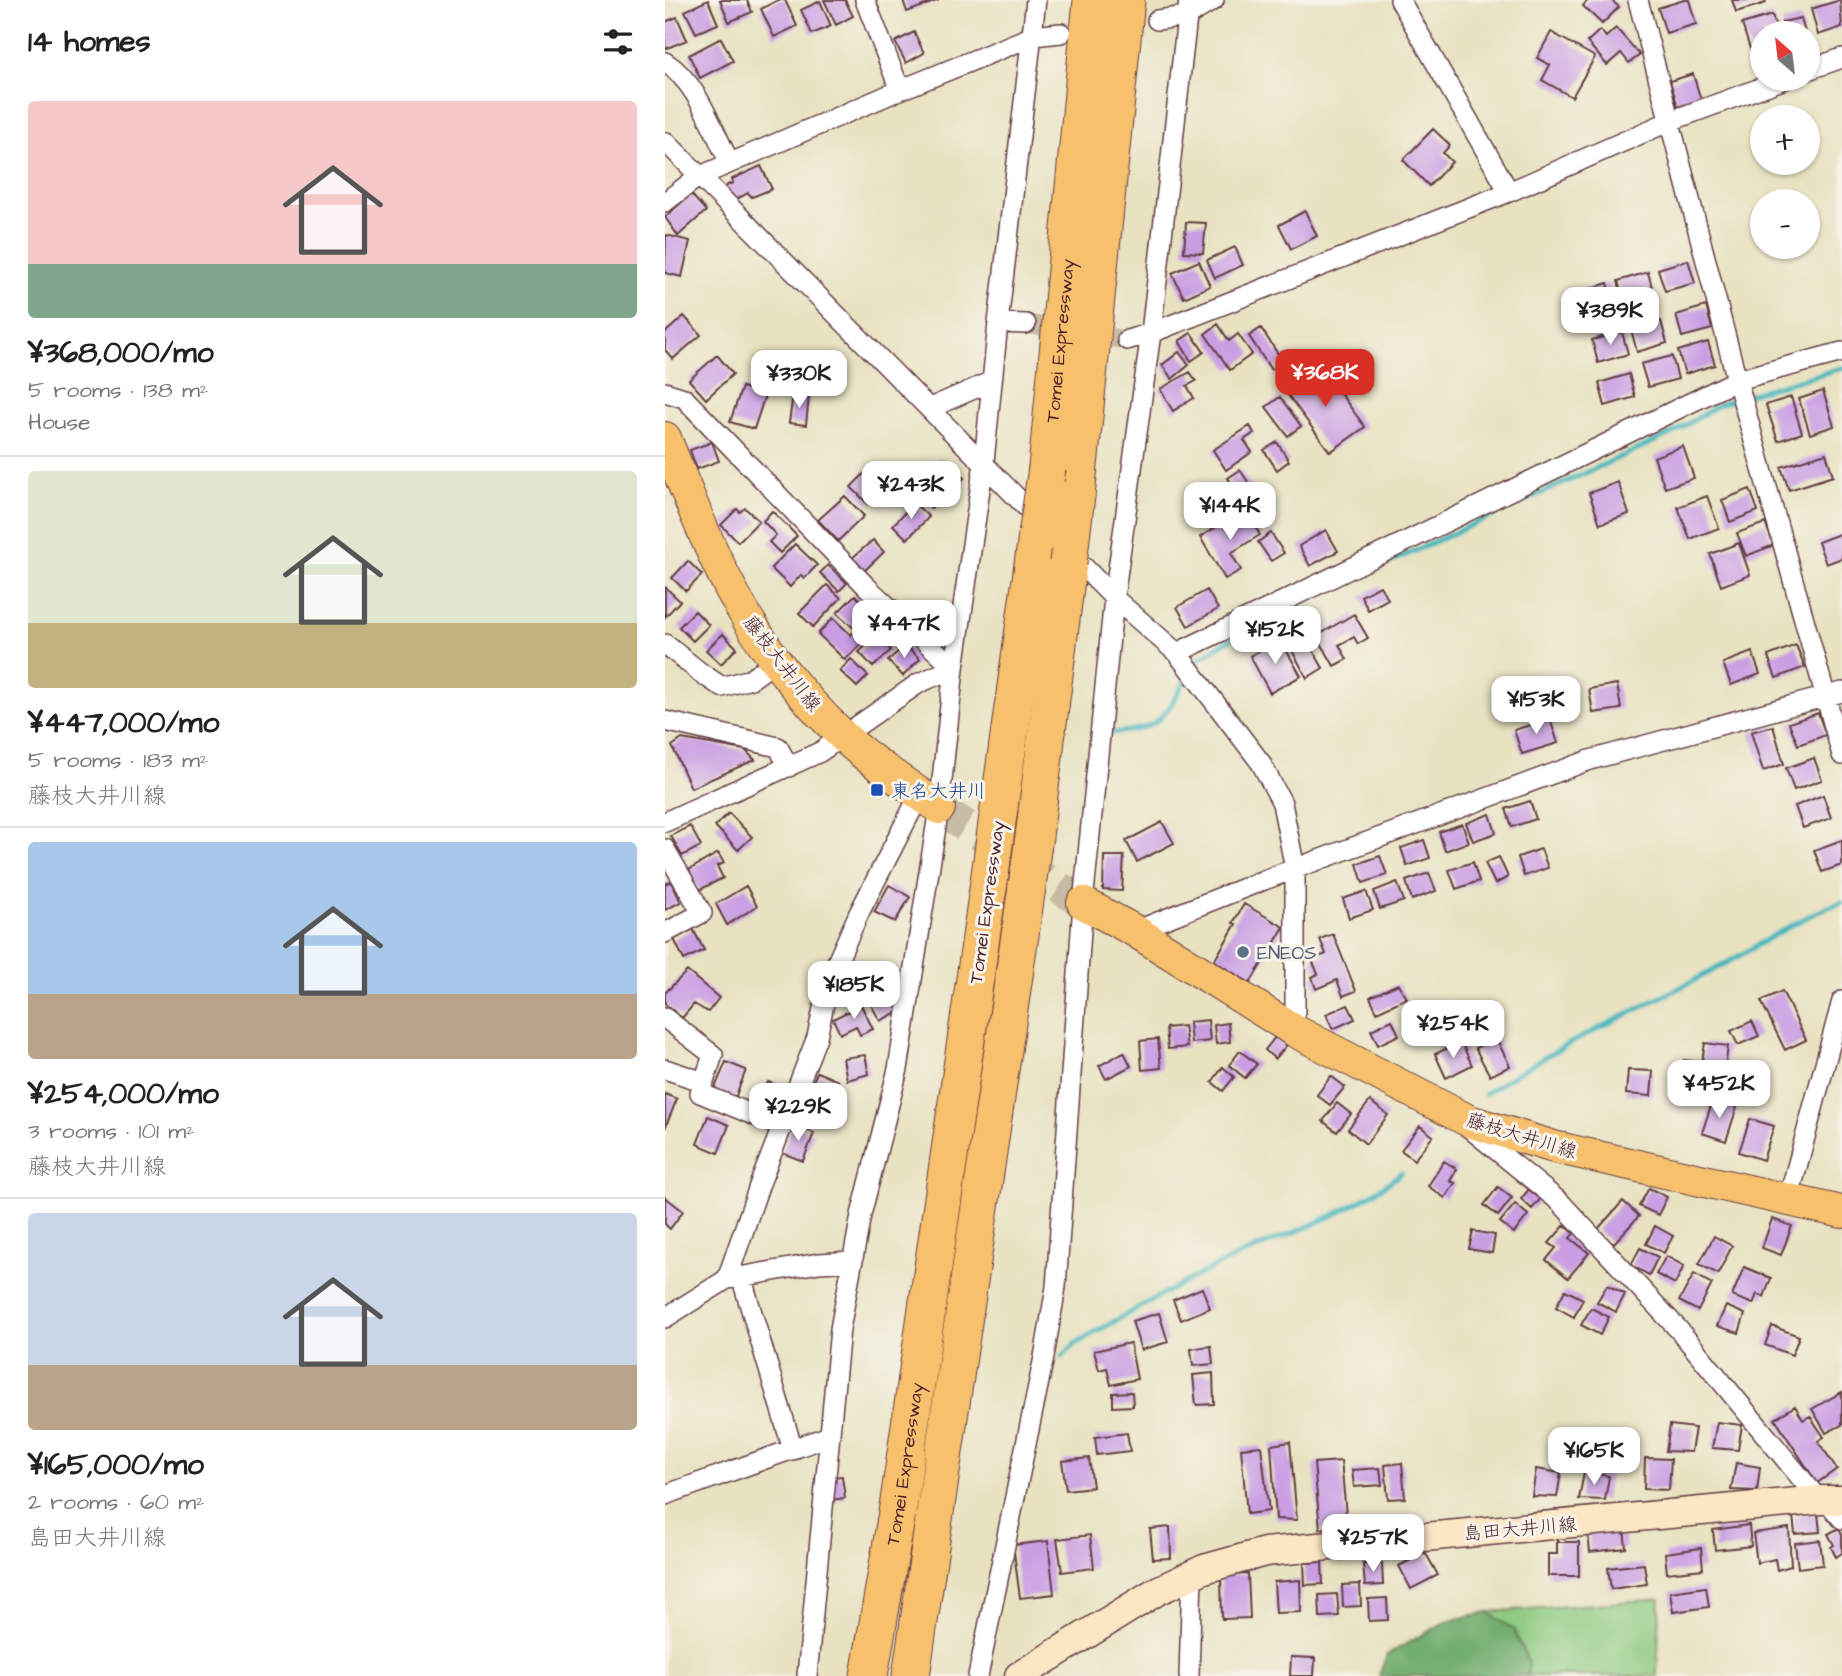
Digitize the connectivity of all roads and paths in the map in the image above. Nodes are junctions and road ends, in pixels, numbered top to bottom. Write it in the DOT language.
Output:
graph roads {
  1 [pos="865,0"];
  2 [pos="1036,0"];
  3 [pos="1092,0"];
  4 [pos="1126,0"];
  5 [pos="1214,0"];
  6 [pos="1400,0"];
  7 [pos="1638,0"];
  8 [pos="1188,8"];
  9 [pos="1157,20"];
  10 [pos="1061,33"];
  11 [pos="1033,36"];
  12 [pos="1842,58"];
  13 [pos="665,62"];
  14 [pos="1820,66"];
  15 [pos="900,90"];
  16 [pos="1752,91"];
  17 [pos="1670,121"];
  18 [pos="666,142"];
  19 [pos="730,163"];
  20 [pos="698,177"];
  21 [pos="1509,192"];
  22 [pos="665,202"];
  23 [pos="997,323"];
  24 [pos="1026,324"];
  25 [pos="1151,333"];
  26 [pos="1127,340"];
  27 [pos="1842,352"];
  28 [pos="1737,380"];
  29 [pos="992,381"];
  30 [pos="665,392"];
  31 [pos="930,408"];
  32 [pos="665,438"];
  33 [pos="983,462"];
  34 [pos="1114,598"];
  35 [pos="665,643"];
  36 [pos="1177,653"];
  37 [pos="776,661"];
  38 [pos="954,668"];
  39 [pos="1834,695"];
  40 [pos="665,720"];
  41 [pos="842,735"];
  42 [pos="1842,755"];
  43 [pos="789,767"];
  44 [pos="929,801"];
  45 [pos="665,822"];
  46 [pos="665,849"];
  47 [pos="1295,869"];
  48 [pos="1083,903"];
  49 [pos="1135,932"];
  50 [pos="665,933"];
  51 [pos="1842,1001"];
  52 [pos="665,1018"];
  53 [pos="1295,1031"];
  54 [pos="665,1069"];
  55 [pos="704,1082"];
  56 [pos="1440,1107"];
  57 [pos="783,1127"];
  58 [pos="1554,1147"];
  59 [pos="1530,1177"];
  60 [pos="1788,1200"];
  61 [pos="1842,1212"];
  62 [pos="853,1261"];
  63 [pos="734,1278"];
  64 [pos="665,1318"];
  65 [pos="829,1436"];
  66 [pos="793,1450"];
  67 [pos="665,1495"];
  68 [pos="899,1501"];
  69 [pos="1832,1505"];
  70 [pos="1192,1574"];
  71 [pos="920,1625"];
  72 [pos="807,1676"];
  73 [pos="857,1676"];
  74 [pos="869,1676"];
  75 [pos="911,1676"];
  76 [pos="917,1676"];
  77 [pos="978,1676"];
  78 [pos="1019,1676"];
  79 [pos="1189,1676"];
  1 -- 15 [label="street"];
  2 -- 11 [label="street"];
  3 -- 68 [label="highway, Tomei Expressway, bridge"];
  4 -- 71 [label="highway, Tomei Expressway, bridge"];
  5 -- 8 [label="street"];
  6 -- 21 [label="street"];
  7 -- 17 [label="street"];
  8 -- 9 [label="street"];
  8 -- 25 [label="street"];
  10 -- 11 [label="street"];
  11 -- 15 [label="street"];
  11 -- 23 [label="street"];
  12 -- 14 [label="street"];
  13 -- 19 [label="street"];
  15 -- 19 [label="street"];
  16 -- 17 [label="street"];
  17 -- 21 [label="street"];
  17 -- 28 [label="street"];
  18 -- 20 [label="street"];
  19 -- 20 [label="street"];
  20 -- 22 [label="street"];
  20 -- 31 [label="street"];
  21 -- 25 [label="street"];
  23 -- 24 [label="street"];
  23 -- 29 [label="street"];
  25 -- 26 [label="street"];
  25 -- 34 [label="street"];
  27 -- 28 [label="street"];
  28 -- 36 [label="street"];
  28 -- 39 [label="street"];
  29 -- 31 [label="street"];
  29 -- 33 [label="street"];
  30 -- 38 [label="street"];
  31 -- 33 [label="street"];
  32 -- 37 [label="main road, 藤枝大井川線"];
  33 -- 34 [label="street"];
  33 -- 38 [label="street"];
  34 -- 36 [label="street"];
  34 -- 48 [label="street"];
  35 -- 37 [label="street"];
  36 -- 47 [label="street"];
  37 -- 41 [label="main road, 藤枝大井川線"];
  38 -- 41 [label="street"];
  38 -- 44 [label="street"];
  39 -- 42 [label="street"];
  39 -- 47 [label="street"];
  40 -- 43 [label="street"];
  41 -- 43 [label="street"];
  41 -- 44 [label="main road, 藤枝大井川線"];
  43 -- 45 [label="street"];
  44 -- 57 [label="street"];
  44 -- 62 [label="street"];
  46 -- 50 [label="street"];
  47 -- 49 [label="street"];
  47 -- 53 [label="street"];
  48 -- 49 [label="main road, 藤枝大井川線"];
  48 -- 77 [label="street"];
  49 -- 53 [label="main road, 藤枝大井川線"];
  51 -- 60 [label="street"];
  52 -- 55 [label="street"];
  53 -- 56 [label="main road, 藤枝大井川線"];
  54 -- 55 [label="street"];
  55 -- 57 [label="street"];
  56 -- 58 [label="main road, 藤枝大井川線"];
  56 -- 59 [label="street"];
  57 -- 63 [label="street"];
  58 -- 59 [label="street"];
  58 -- 60 [label="main road, 藤枝大井川線"];
  59 -- 69 [label="street"];
  60 -- 61 [label="main road, 藤枝大井川線"];
  62 -- 63 [label="street"];
  62 -- 65 [label="street"];
  63 -- 64 [label="street"];
  63 -- 66 [label="street"];
  65 -- 66 [label="street"];
  65 -- 72 [label="street"];
  66 -- 67 [label="street"];
  68 -- 73 [label="highway"];
  68 -- 74 [label="highway, Tomei Expressway"];
  69 -- 70 [label="main road, 島田大井川線"];
  70 -- 78 [label="main road, 島田大井川線"];
  70 -- 79 [label="street"];
  71 -- 75 [label="highway, Tomei Expressway"];
  71 -- 76 [label="highway"];
}
